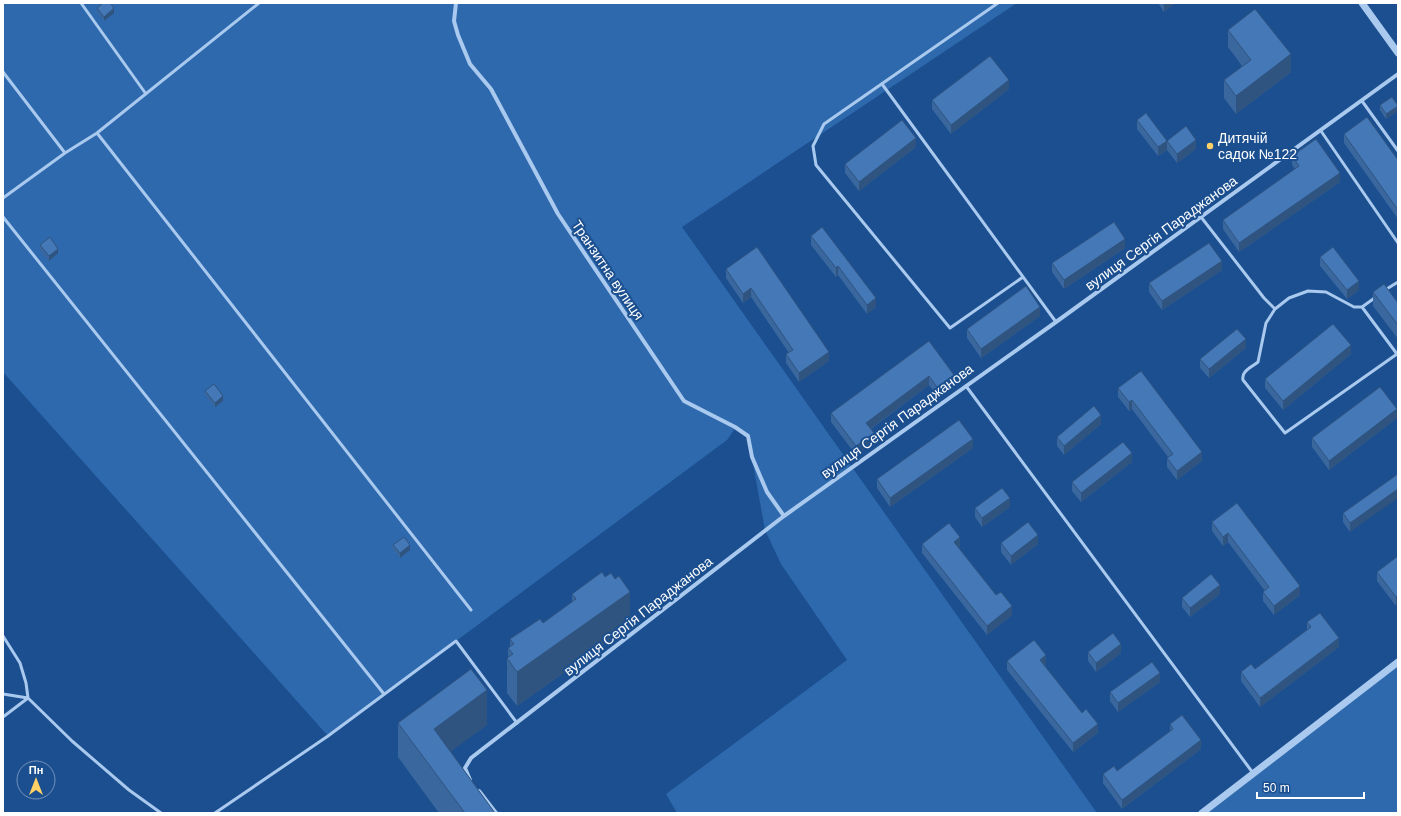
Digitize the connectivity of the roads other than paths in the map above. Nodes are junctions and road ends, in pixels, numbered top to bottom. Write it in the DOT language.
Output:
graph roads {
  1 [pos="81,3"];
  2 [pos="259,3"];
  3 [pos="456,3"];
  4 [pos="998,3"];
  5 [pos="1362,3"];
  6 [pos="1398,53"];
  7 [pos="3,72"];
  8 [pos="1398,74"];
  9 [pos="882,84"];
  10 [pos="146,94"];
  11 [pos="1362,101"];
  12 [pos="1321,131"];
  13 [pos="97,133"];
  14 [pos="1398,151"];
  15 [pos="64,153"];
  16 [pos="3,198"];
  17 [pos="3,217"];
  18 [pos="1201,217"];
  19 [pos="1398,242"];
  20 [pos="1023,277"];
  21 [pos="1398,282"];
  22 [pos="1385,291"];
  23 [pos="1378,295"];
  24 [pos="1362,307"];
  25 [pos="1275,309"];
  26 [pos="1056,322"];
  27 [pos="1397,355"];
  28 [pos="966,386"];
  29 [pos="784,516"];
  30 [pos="471,610"];
  31 [pos="3,636"];
  32 [pos="1398,662"];
  33 [pos="3,694"];
  34 [pos="384,694"];
  35 [pos="28,698"];
  36 [pos="3,717"];
  37 [pos="518,723"];
  38 [pos="1253,774"];
  39 [pos="473,784"];
  40 [pos="478,789"];
  41 [pos="161,813"];
  42 [pos="215,813"];
  43 [pos="496,813"];
  44 [pos="1202,813"];
  1 -- 10 [label="lane"];
  2 -- 10 [label="lane"];
  3 -- 29 [label="street, Транзитна вулиця"];
  4 -- 9 [label="lane"];
  5 -- 6 [label="street"];
  7 -- 15 [label="lane"];
  8 -- 11 [label="street, вулиця Сергія Параджанова"];
  9 -- 20 [label="lane"];
  9 -- 20 [label="lane"];
  10 -- 13 [label="lane"];
  11 -- 12 [label="street, вулиця Сергія Параджанова"];
  11 -- 14 [label="lane"];
  12 -- 18 [label="street, вулиця Сергія Параджанова"];
  12 -- 19 [label="lane"];
  13 -- 15 [label="lane"];
  13 -- 30 [label="lane"];
  15 -- 16 [label="lane"];
  17 -- 34 [label="lane"];
  18 -- 25 [label="lane"];
  18 -- 26 [label="street, вулиця Сергія Параджанова"];
  20 -- 26 [label="lane"];
  21 -- 22 [label="lane"];
  23 -- 24 [label="lane"];
  24 -- 25 [label="lane"];
  24 -- 27 [label="lane"];
  25 -- 27 [label="lane"];
  26 -- 28 [label="street, вулиця Сергія Параджанова"];
  28 -- 29 [label="street, вулиця Сергія Параджанова"];
  28 -- 38 [label="lane"];
  29 -- 37 [label="street, вулиця Сергія Параджанова"];
  31 -- 35 [label="lane"];
  32 -- 38 [label="street"];
  33 -- 35 [label="lane"];
  34 -- 37 [label="lane"];
  34 -- 42 [label="lane"];
  35 -- 36 [label="lane"];
  35 -- 41 [label="lane"];
  37 -- 39 [label="street, вулиця Сергія Параджанова"];
  38 -- 44 [label="street"];
  40 -- 43 [label="street"];
}
